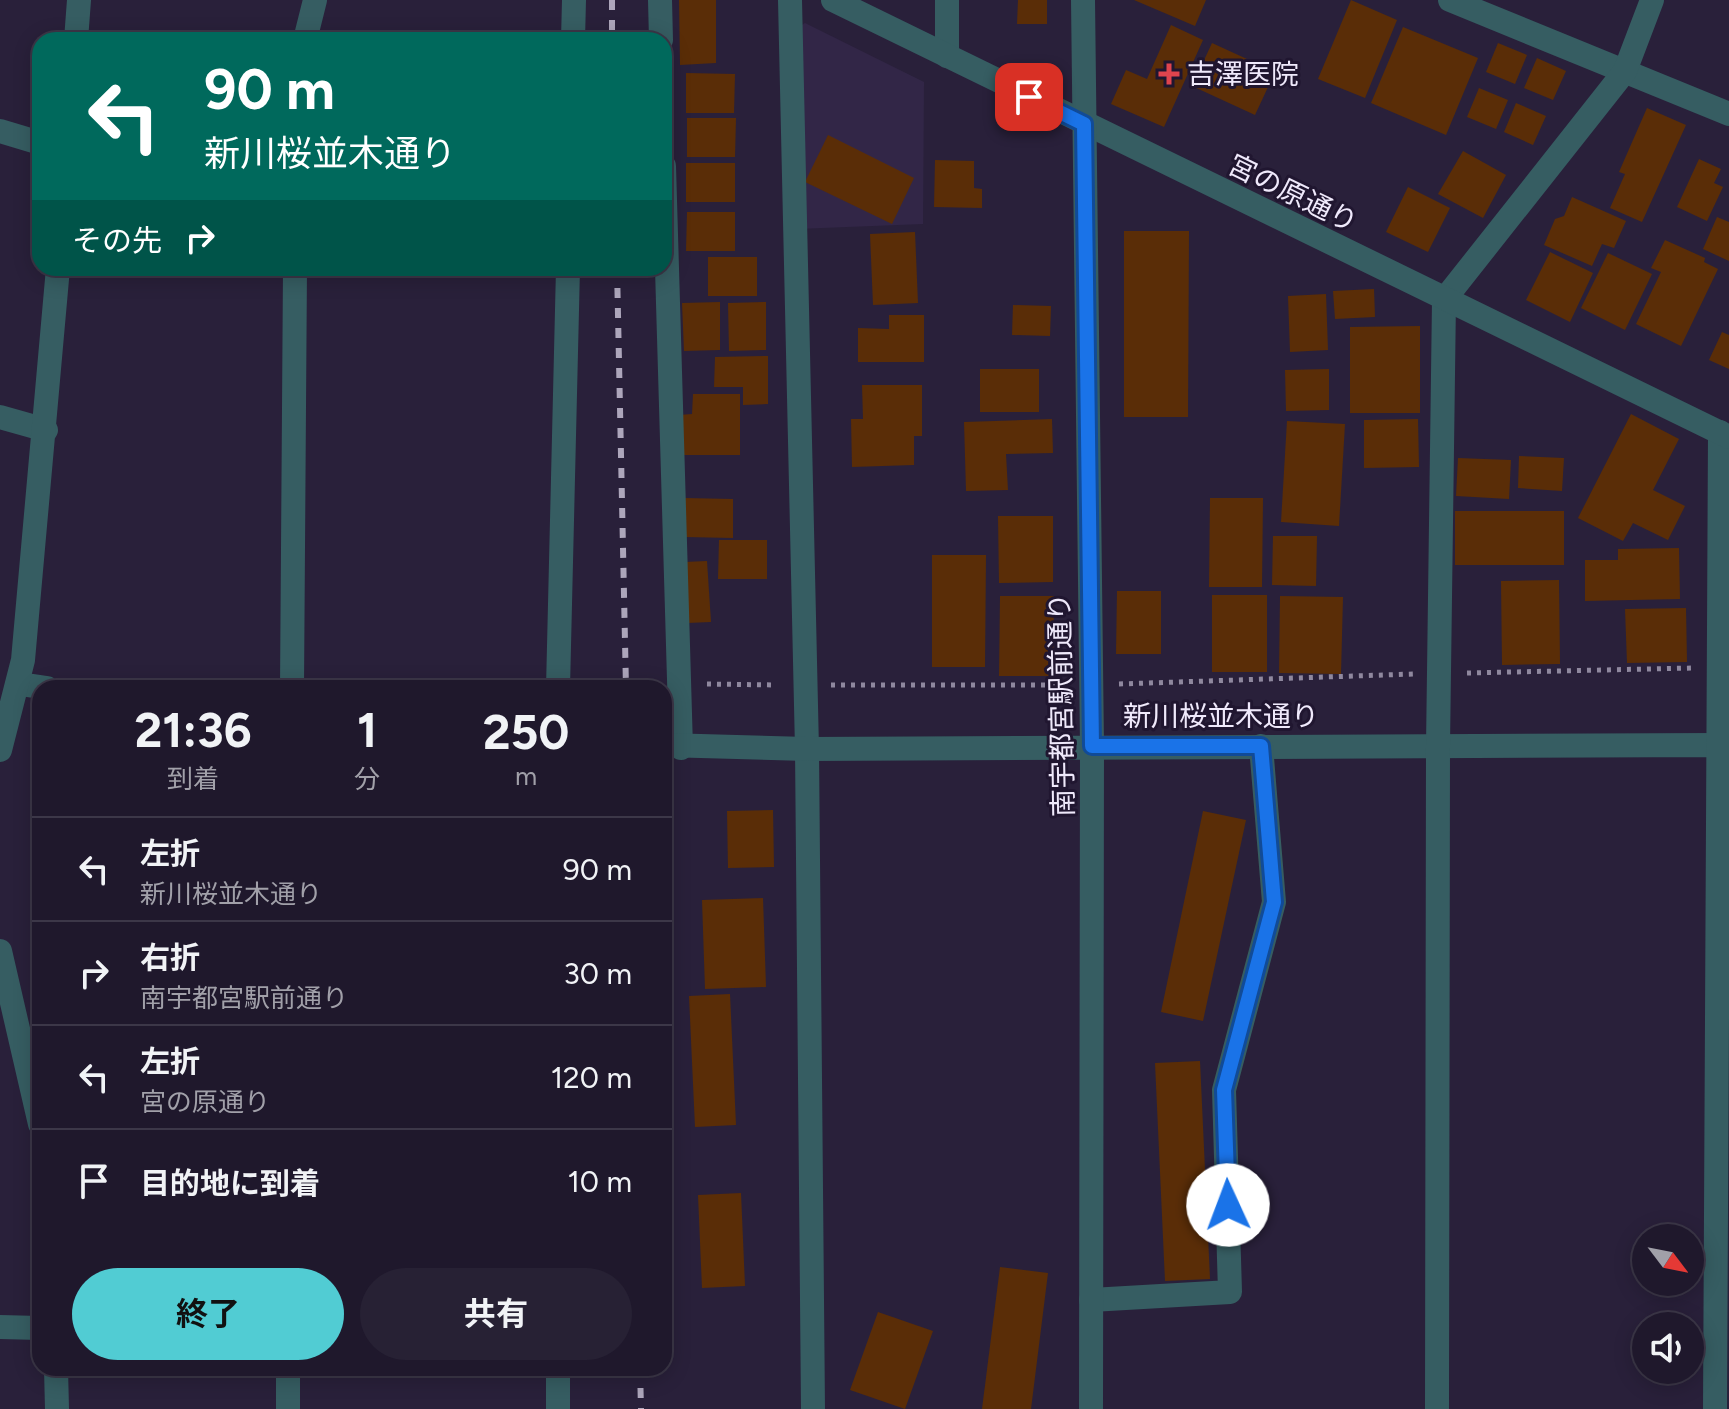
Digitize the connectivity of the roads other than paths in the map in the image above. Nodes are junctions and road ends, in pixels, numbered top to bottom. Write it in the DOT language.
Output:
graph roads {
  1 [pos="79,0"];
  2 [pos="315,0"];
  3 [pos="574,0"];
  4 [pos="660,0"];
  5 [pos="790,0"];
  6 [pos="833,0"];
  7 [pos="947,0"];
  8 [pos="1083,0"];
  9 [pos="1450,0"];
  10 [pos="1652,0"];
  11 [pos="77,32"];
  12 [pos="307,32"];
  13 [pos="573,32"];
  14 [pos="661,32"];
  15 [pos="947,56"];
  16 [pos="1625,71"];
  17 [pos="1729,114"];
  18 [pos="1084,124"];
  19 [pos="0,131"];
  20 [pos="32,141"];
  21 [pos="57,276"];
  22 [pos="295,276"];
  23 [pos="568,276"];
  24 [pos="667,276"];
  25 [pos="1444,300"];
  26 [pos="0,417"];
  27 [pos="46,430"];
  28 [pos="1724,435"];
  29 [pos="14,667"];
  30 [pos="34,680"];
  31 [pos="292,680"];
  32 [pos="558,680"];
  33 [pos="672,746"];
  34 [pos="1092,746"];
  35 [pos="1261,746"];
  36 [pos="1438,746"];
  37 [pos="1724,748"];
  38 [pos="807,749"];
  39 [pos="0,750"];
  40 [pos="2,963"];
  41 [pos="32,1090"];
  42 [pos="1091,1300"];
  43 [pos="0,1327"];
  44 [pos="32,1328"];
  45 [pos="56,1376"];
  46 [pos="288,1376"];
  47 [pos="558,1376"];
  48 [pos="57,1409"];
  49 [pos="288,1409"];
  50 [pos="558,1409"];
  51 [pos="813,1409"];
  52 [pos="1091,1409"];
  53 [pos="1437,1409"];
  54 [pos="1715,1409"];
  1 -- 11 [label="street"];
  2 -- 12 [label="street"];
  3 -- 13 [label="street"];
  4 -- 14 [label="street"];
  5 -- 38 [label="street"];
  6 -- 15 [label="street, 宮の原通り"];
  7 -- 15 [label="street"];
  8 -- 18 [label="street, 南宇都宮駅前通り"];
  9 -- 16 [label="street"];
  10 -- 16 [label="street"];
  15 -- 18 [label="street, 宮の原通り"];
  16 -- 17 [label="street"];
  16 -- 25 [label="street"];
  18 -- 25 [label="street, 宮の原通り"];
  18 -- 34 [label="street, 南宇都宮駅前通り"];
  19 -- 20 [label="street"];
  21 -- 27 [label="street"];
  22 -- 31 [label="street"];
  23 -- 32 [label="street"];
  24 -- 33 [label="street"];
  25 -- 28 [label="street, 宮の原通り"];
  25 -- 36 [label="street"];
  26 -- 27 [label="street"];
  27 -- 29 [label="street"];
  28 -- 37 [label="street"];
  29 -- 30 [label="street"];
  29 -- 39 [label="street"];
  33 -- 38 [label="street, 新川桜並木通り"];
  34 -- 35 [label="street, 新川桜並木通り"];
  34 -- 38 [label="street, 新川桜並木通り"];
  34 -- 42 [label="street, 南宇都宮駅前通り"];
  35 -- 36 [label="street, 新川桜並木通り"];
  35 -- 42 [label="street"];
  36 -- 37 [label="street, 新川桜並木通り"];
  36 -- 53 [label="street"];
  37 -- 54 [label="street"];
  38 -- 51 [label="street"];
  40 -- 41 [label="street"];
  42 -- 52 [label="street, 南宇都宮駅前通り"];
  43 -- 44 [label="street"];
  45 -- 48 [label="street"];
  46 -- 49 [label="street"];
  47 -- 50 [label="street"];
}
